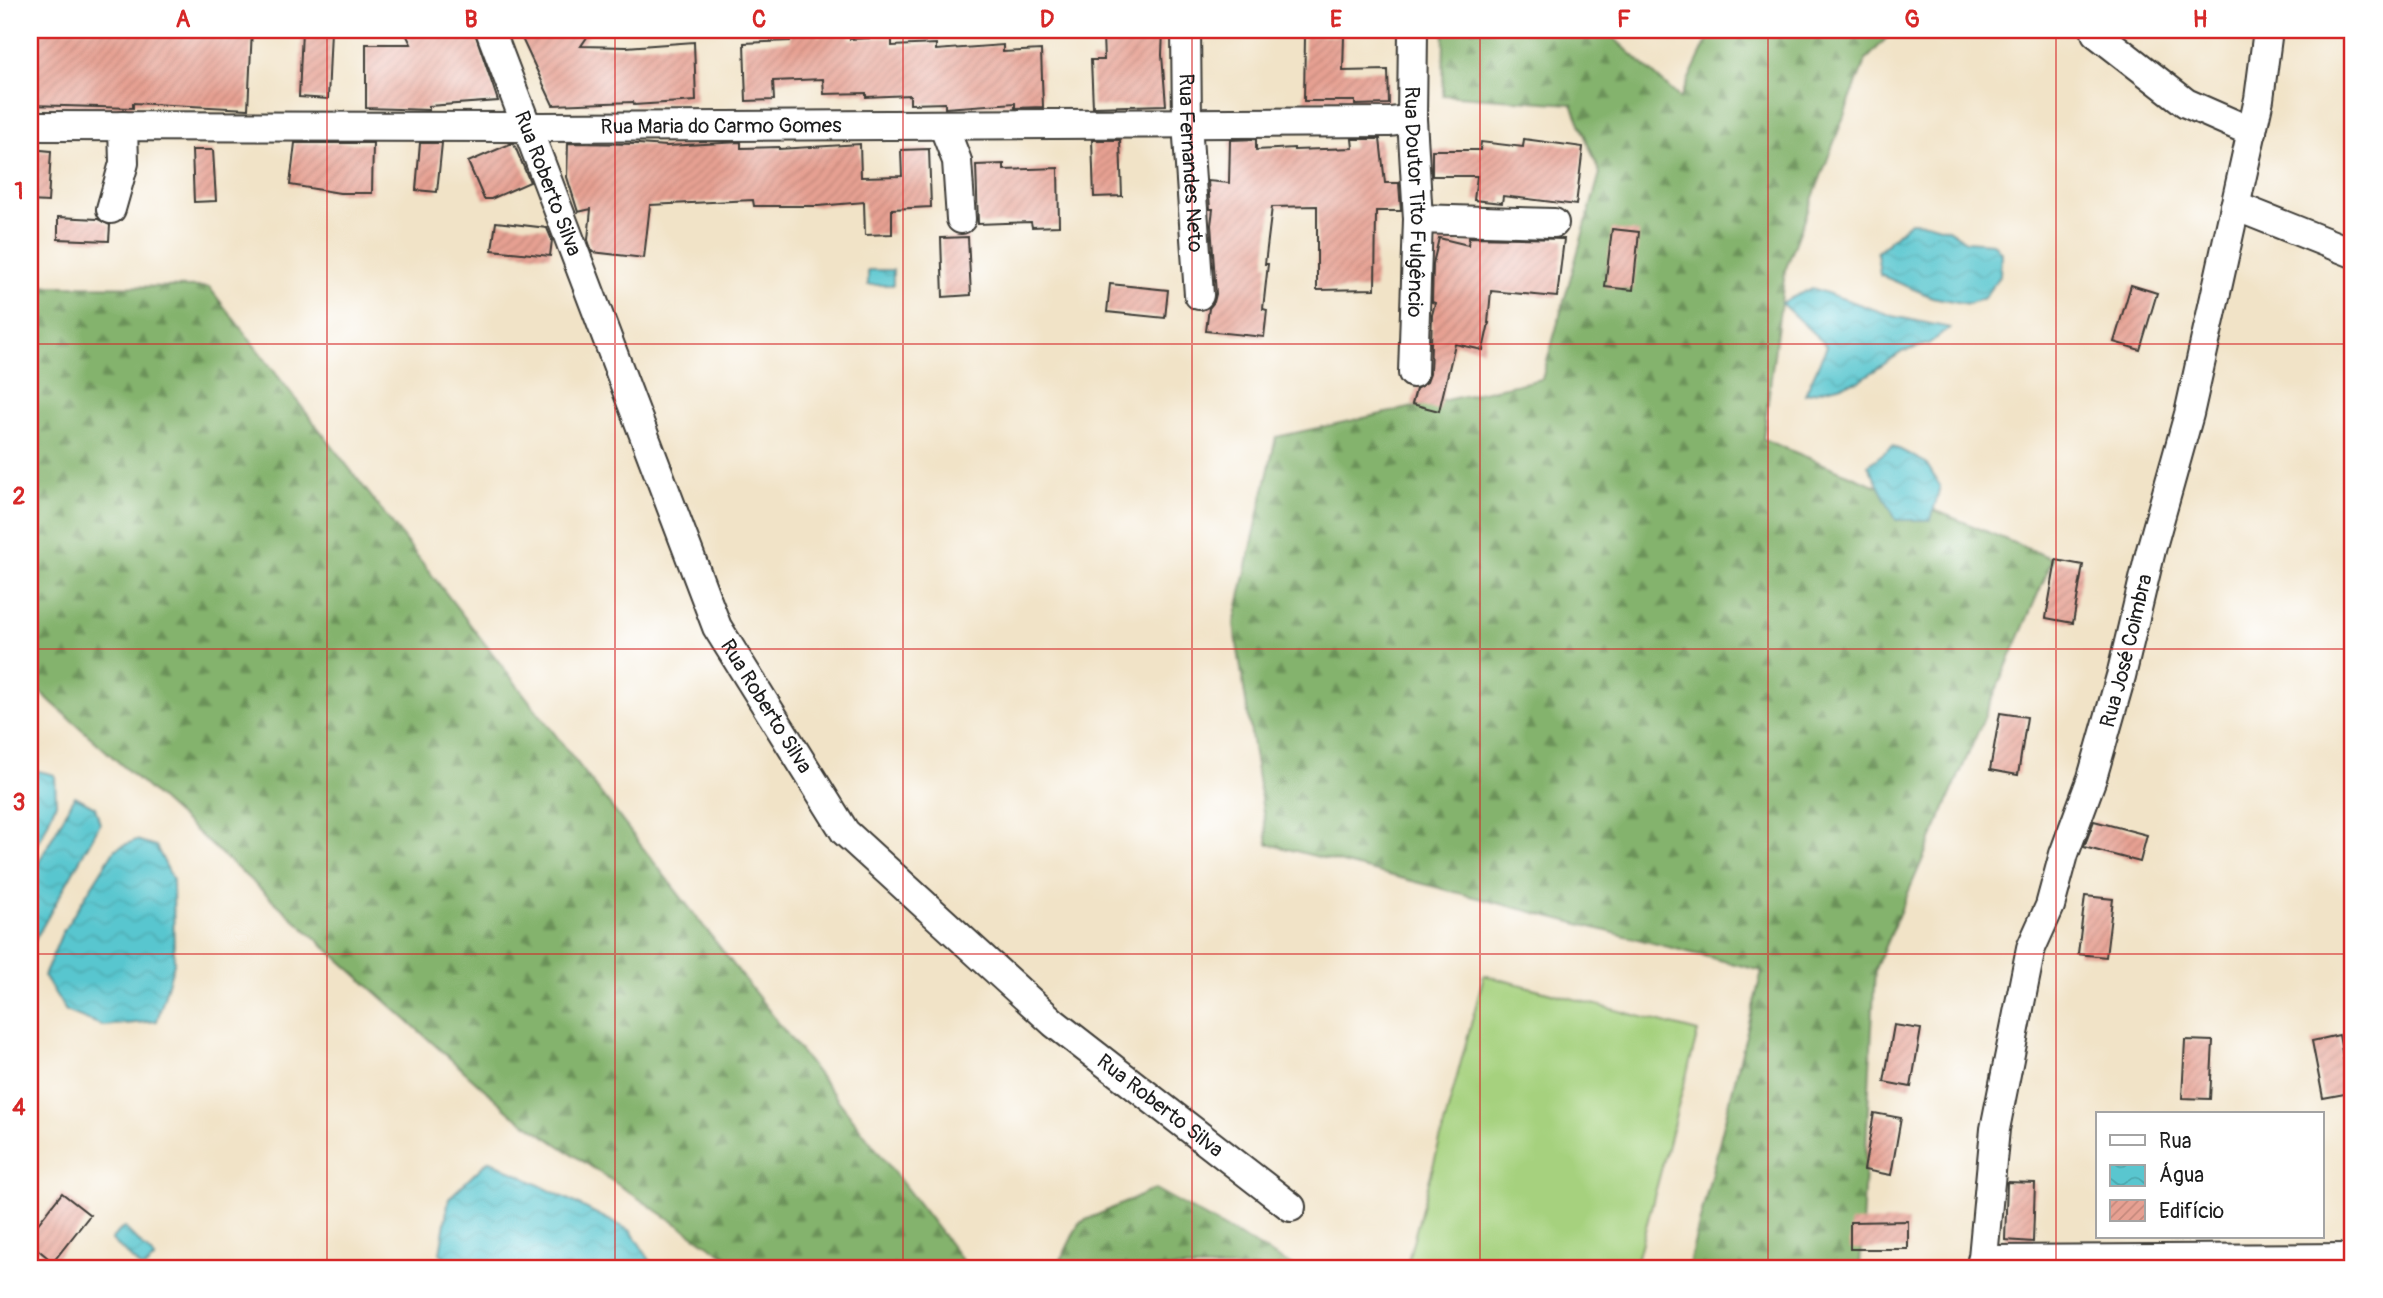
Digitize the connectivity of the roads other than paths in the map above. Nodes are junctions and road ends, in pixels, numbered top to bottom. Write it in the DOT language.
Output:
graph roads {
  1 [pos="490,30"];
  2 [pos="1186,30"];
  3 [pos="1413,30"];
  4 [pos="2268,30"];
  5 [pos="2096,33"];
  6 [pos="1412,119"];
  7 [pos="1187,123"];
  8 [pos="943,125"];
  9 [pos="30,126"];
  10 [pos="123,127"];
  11 [pos="527,127"];
  12 [pos="2252,132"];
  13 [pos="2235,206"];
  14 [pos="111,209"];
  15 [pos="961,219"];
  16 [pos="1418,219"];
  17 [pos="1554,223"];
  18 [pos="2353,253"];
  19 [pos="1199,295"];
  20 [pos="1413,373"];
  21 [pos="1291,1207"];
  22 [pos="2353,1258"];
  23 [pos="1982,1264"];
  24 [pos="2192,1264"];
  1 -- 11 [label="street, Rua Roberto Silva"];
  2 -- 7 [label="street, Rua Fernandes Neto"];
  3 -- 6 [label="street, Rua Doutor Tito Fulgêncio"];
  4 -- 12 [label="street, Rua José Coimbra"];
  5 -- 12 [label="street"];
  6 -- 7 [label="street, Rua Maria do Carmo Gomes"];
  6 -- 16 [label="street, Rua Doutor Tito Fulgêncio"];
  7 -- 8 [label="street, Rua Maria do Carmo Gomes"];
  7 -- 19 [label="street, Rua Fernandes Neto"];
  8 -- 11 [label="street, Rua Maria do Carmo Gomes"];
  8 -- 15 [label="street"];
  9 -- 10 [label="street, Rua Maria do Carmo Gomes"];
  10 -- 11 [label="street, Rua Maria do Carmo Gomes"];
  10 -- 14 [label="street"];
  11 -- 21 [label="street, Rua Roberto Silva"];
  12 -- 13 [label="street, Rua José Coimbra"];
  13 -- 18 [label="street"];
  13 -- 23 [label="street, Rua José Coimbra"];
  16 -- 17 [label="street"];
  16 -- 20 [label="street, Rua Doutor Tito Fulgêncio"];
  22 -- 24 [label="street"];
  23 -- 24 [label="street"];
}
